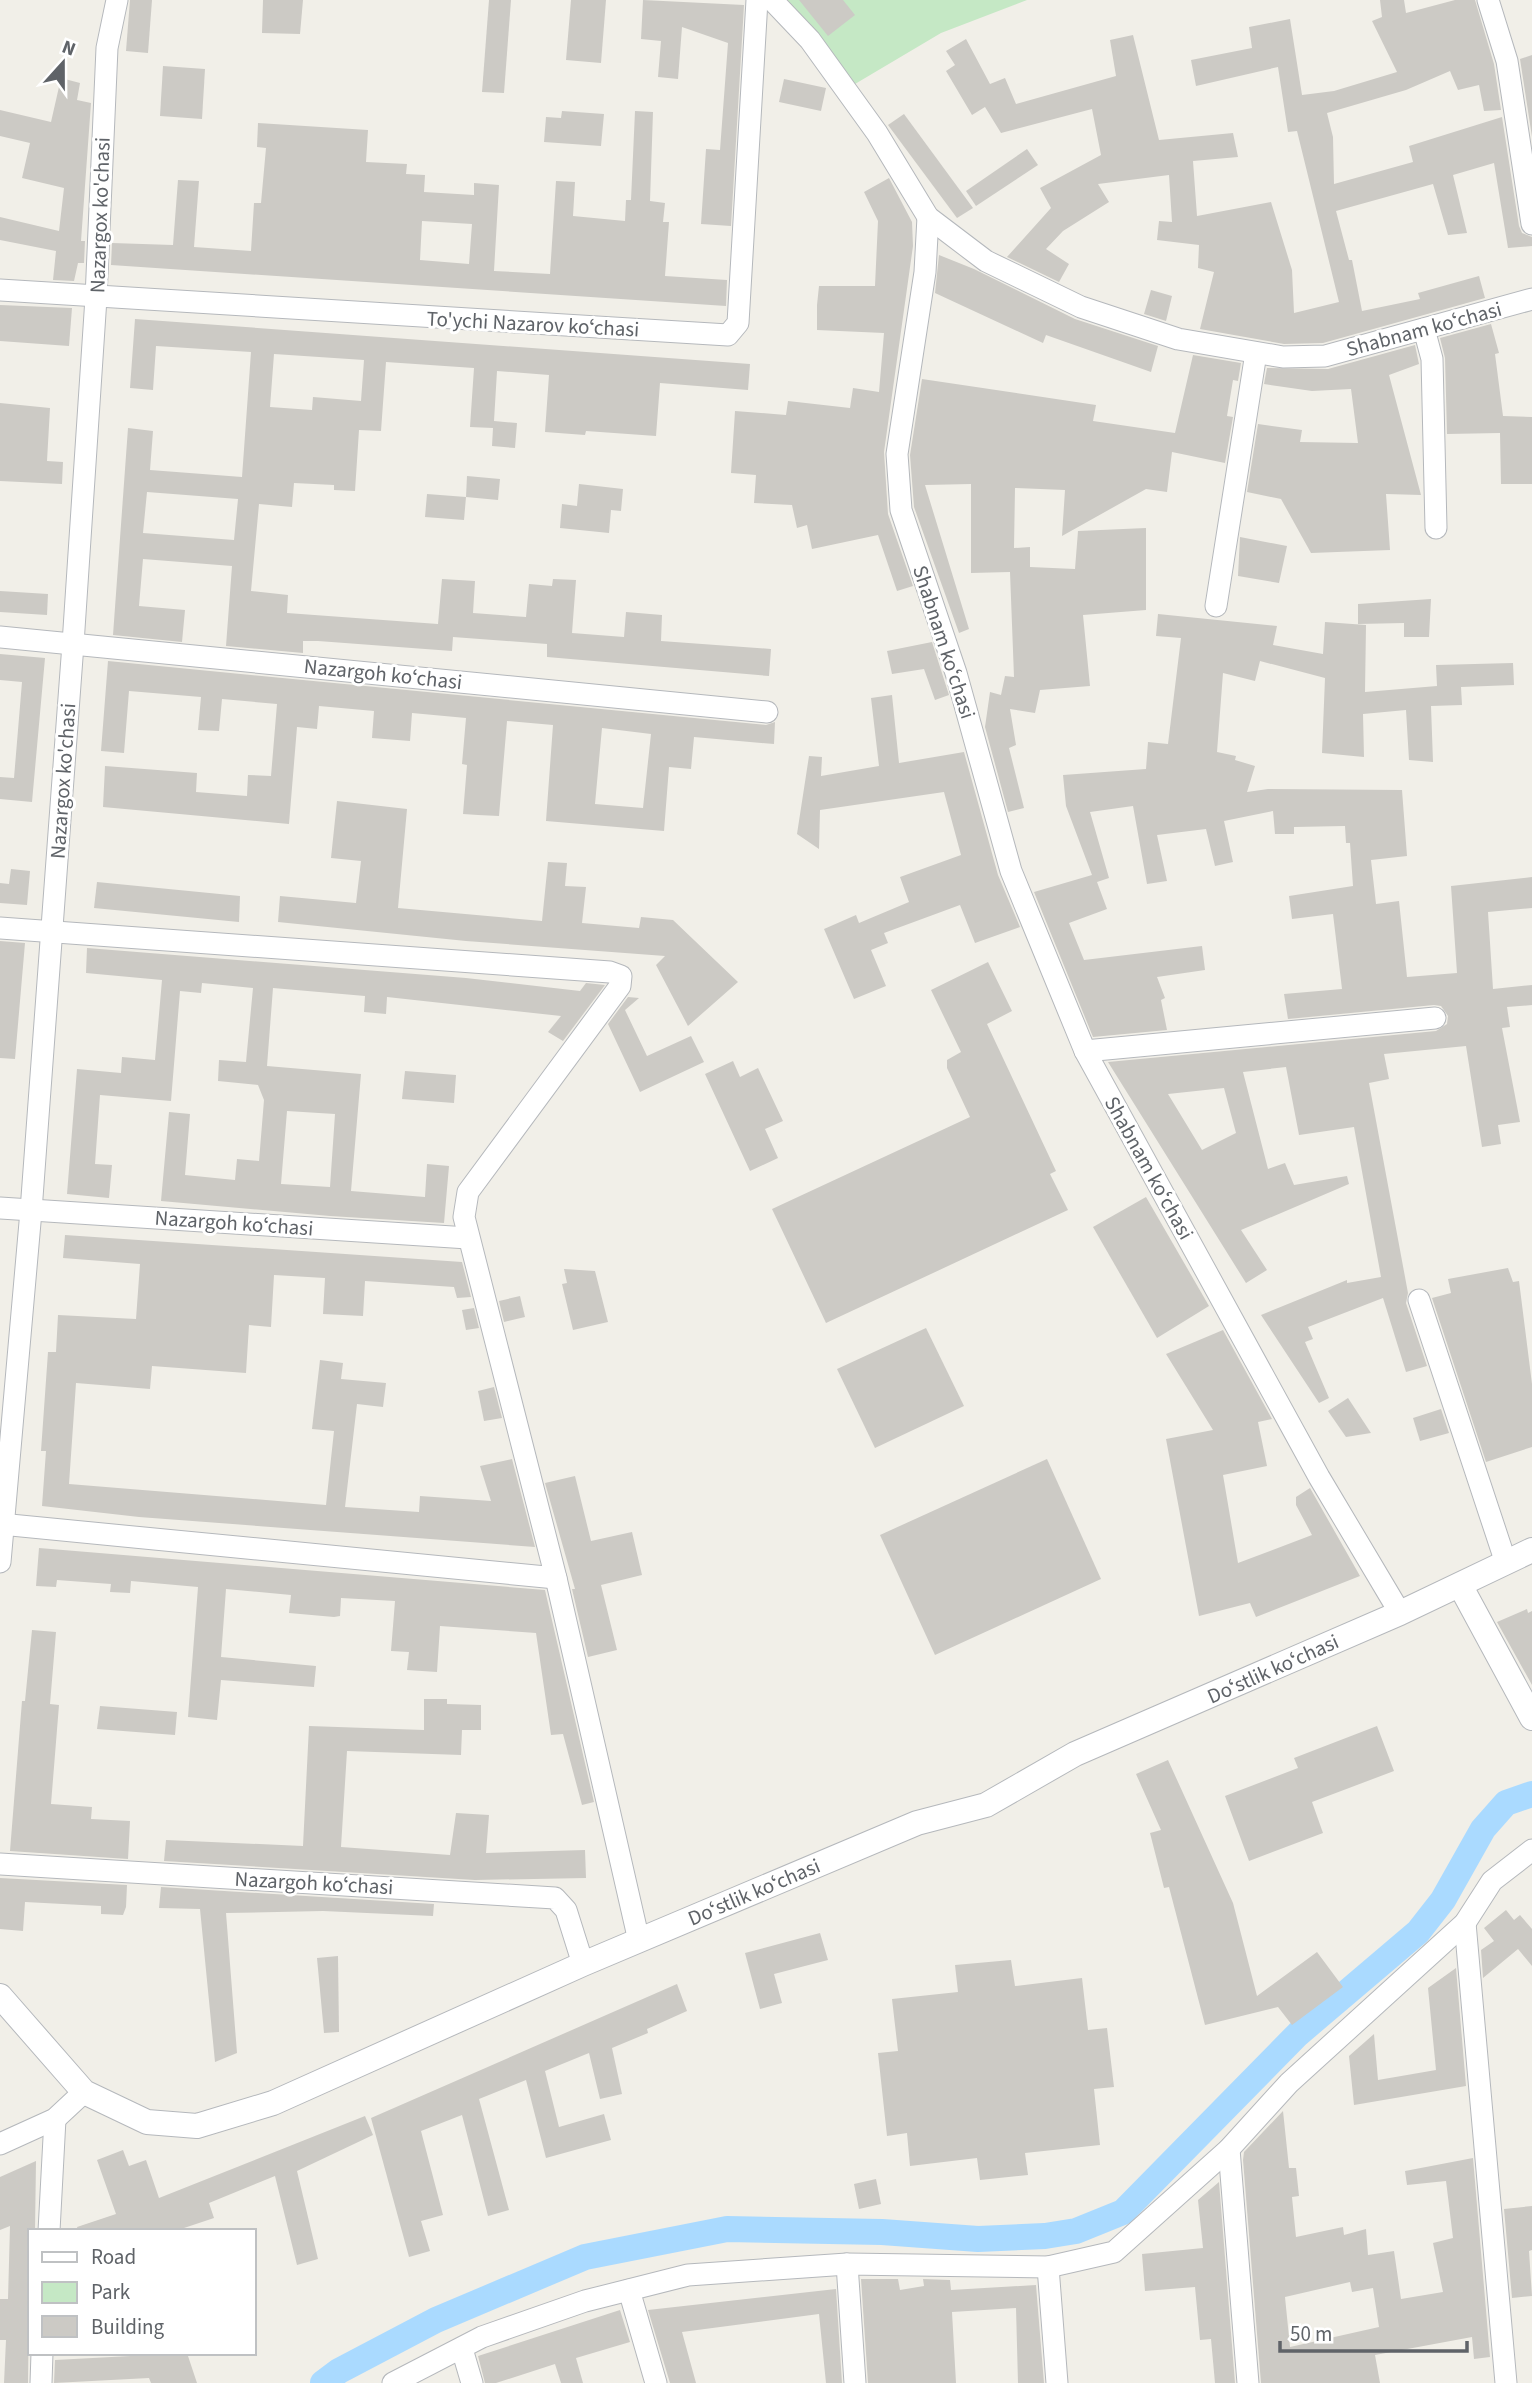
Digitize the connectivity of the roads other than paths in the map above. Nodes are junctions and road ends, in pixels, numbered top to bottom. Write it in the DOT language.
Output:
graph roads {
  1 [pos="117,0"];
  2 [pos="757,0"];
  3 [pos="772,0"];
  4 [pos="1488,0"];
  5 [pos="928,217"];
  6 [pos="1532,224"];
  7 [pos="0,290"];
  8 [pos="96,298"];
  9 [pos="1532,299"];
  10 [pos="1424,329"];
  11 [pos="1256,353"];
  12 [pos="1436,528"];
  13 [pos="1216,606"];
  14 [pos="0,638"];
  15 [pos="73,644"];
  16 [pos="767,712"];
  17 [pos="0,928"];
  18 [pos="52,932"];
  19 [pos="1435,1018"];
  20 [pos="1084,1051"];
  21 [pos="0,1208"];
  22 [pos="31,1211"];
  23 [pos="468,1238"];
  24 [pos="1419,1300"];
  25 [pos="2,1524"];
  26 [pos="1532,1550"];
  27 [pos="0,1562"];
  28 [pos="1506,1563"];
  29 [pos="556,1578"];
  30 [pos="1460,1585"];
  31 [pos="1400,1614"];
  32 [pos="1532,1718"];
  33 [pos="1532,1850"];
  34 [pos="0,1864"];
  35 [pos="1465,1923"];
  36 [pos="639,1941"];
  37 [pos="583,1964"];
  38 [pos="0,1996"];
  39 [pos="84,2092"];
  40 [pos="55,2119"];
  41 [pos="0,2144"];
  42 [pos="1229,2149"];
  43 [pos="49,2229"];
  44 [pos="847,2264"];
  45 [pos="1048,2267"];
  46 [pos="629,2290"];
  47 [pos="462,2349"];
  48 [pos="42,2355"];
  49 [pos="41,2383"];
  50 [pos="393,2383"];
  51 [pos="472,2383"];
  52 [pos="656,2383"];
  53 [pos="855,2383"];
  54 [pos="1057,2383"];
  55 [pos="1248,2383"];
  56 [pos="1506,2383"];
  1 -- 8 [label="street, Nazargox ko'chasi"];
  2 -- 8 [label="street, To'ychi Nazarov koʻchasi"];
  3 -- 5 [label="street"];
  4 -- 6 [label="street"];
  5 -- 11 [label="street, Shabnam koʻchasi"];
  5 -- 20 [label="street, Shabnam koʻchasi"];
  7 -- 8 [label="street, To'ychi Nazarov koʻchasi"];
  8 -- 15 [label="street, Nazargox ko'chasi"];
  9 -- 10 [label="street, Shabnam koʻchasi"];
  10 -- 11 [label="street, Shabnam koʻchasi"];
  10 -- 12 [label="street"];
  11 -- 13 [label="street"];
  14 -- 15 [label="street, Nazargoh koʻchasi"];
  15 -- 16 [label="street, Nazargoh koʻchasi"];
  15 -- 18 [label="street, Nazargox ko'chasi"];
  17 -- 18 [label="street"];
  18 -- 22 [label="street, Nazargox ko'chasi"];
  18 -- 23 [label="street"];
  19 -- 20 [label="street"];
  20 -- 31 [label="street, Shabnam koʻchasi"];
  21 -- 22 [label="street, Nazargoh koʻchasi"];
  22 -- 23 [label="street, Nazargoh koʻchasi"];
  22 -- 25 [label="street, Nazargox ko'chasi"];
  23 -- 29 [label="street"];
  24 -- 28 [label="street"];
  25 -- 27 [label="street, Nazargox ko'chasi"];
  25 -- 29 [label="street"];
  26 -- 28 [label="street, Doʻstlik koʻchasi"];
  28 -- 30 [label="street, Doʻstlik koʻchasi"];
  29 -- 36 [label="street"];
  30 -- 31 [label="street, Doʻstlik koʻchasi"];
  30 -- 32 [label="street"];
  31 -- 36 [label="street, Doʻstlik koʻchasi"];
  33 -- 35 [label="street"];
  34 -- 37 [label="street, Nazargoh koʻchasi"];
  35 -- 42 [label="street"];
  35 -- 56 [label="street"];
  36 -- 37 [label="street, Doʻstlik koʻchasi"];
  37 -- 39 [label="street, Doʻstlik koʻchasi"];
  38 -- 39 [label="street, Doʻstlik koʻchasi"];
  39 -- 40 [label="street"];
  40 -- 41 [label="street"];
  40 -- 43 [label="street"];
  42 -- 45 [label="street"];
  42 -- 55 [label="street"];
  44 -- 45 [label="street"];
  44 -- 46 [label="street"];
  44 -- 53 [label="street"];
  45 -- 54 [label="street"];
  46 -- 47 [label="street"];
  46 -- 52 [label="street"];
  47 -- 50 [label="street"];
  47 -- 51 [label="street"];
  48 -- 49 [label="street"];
}
